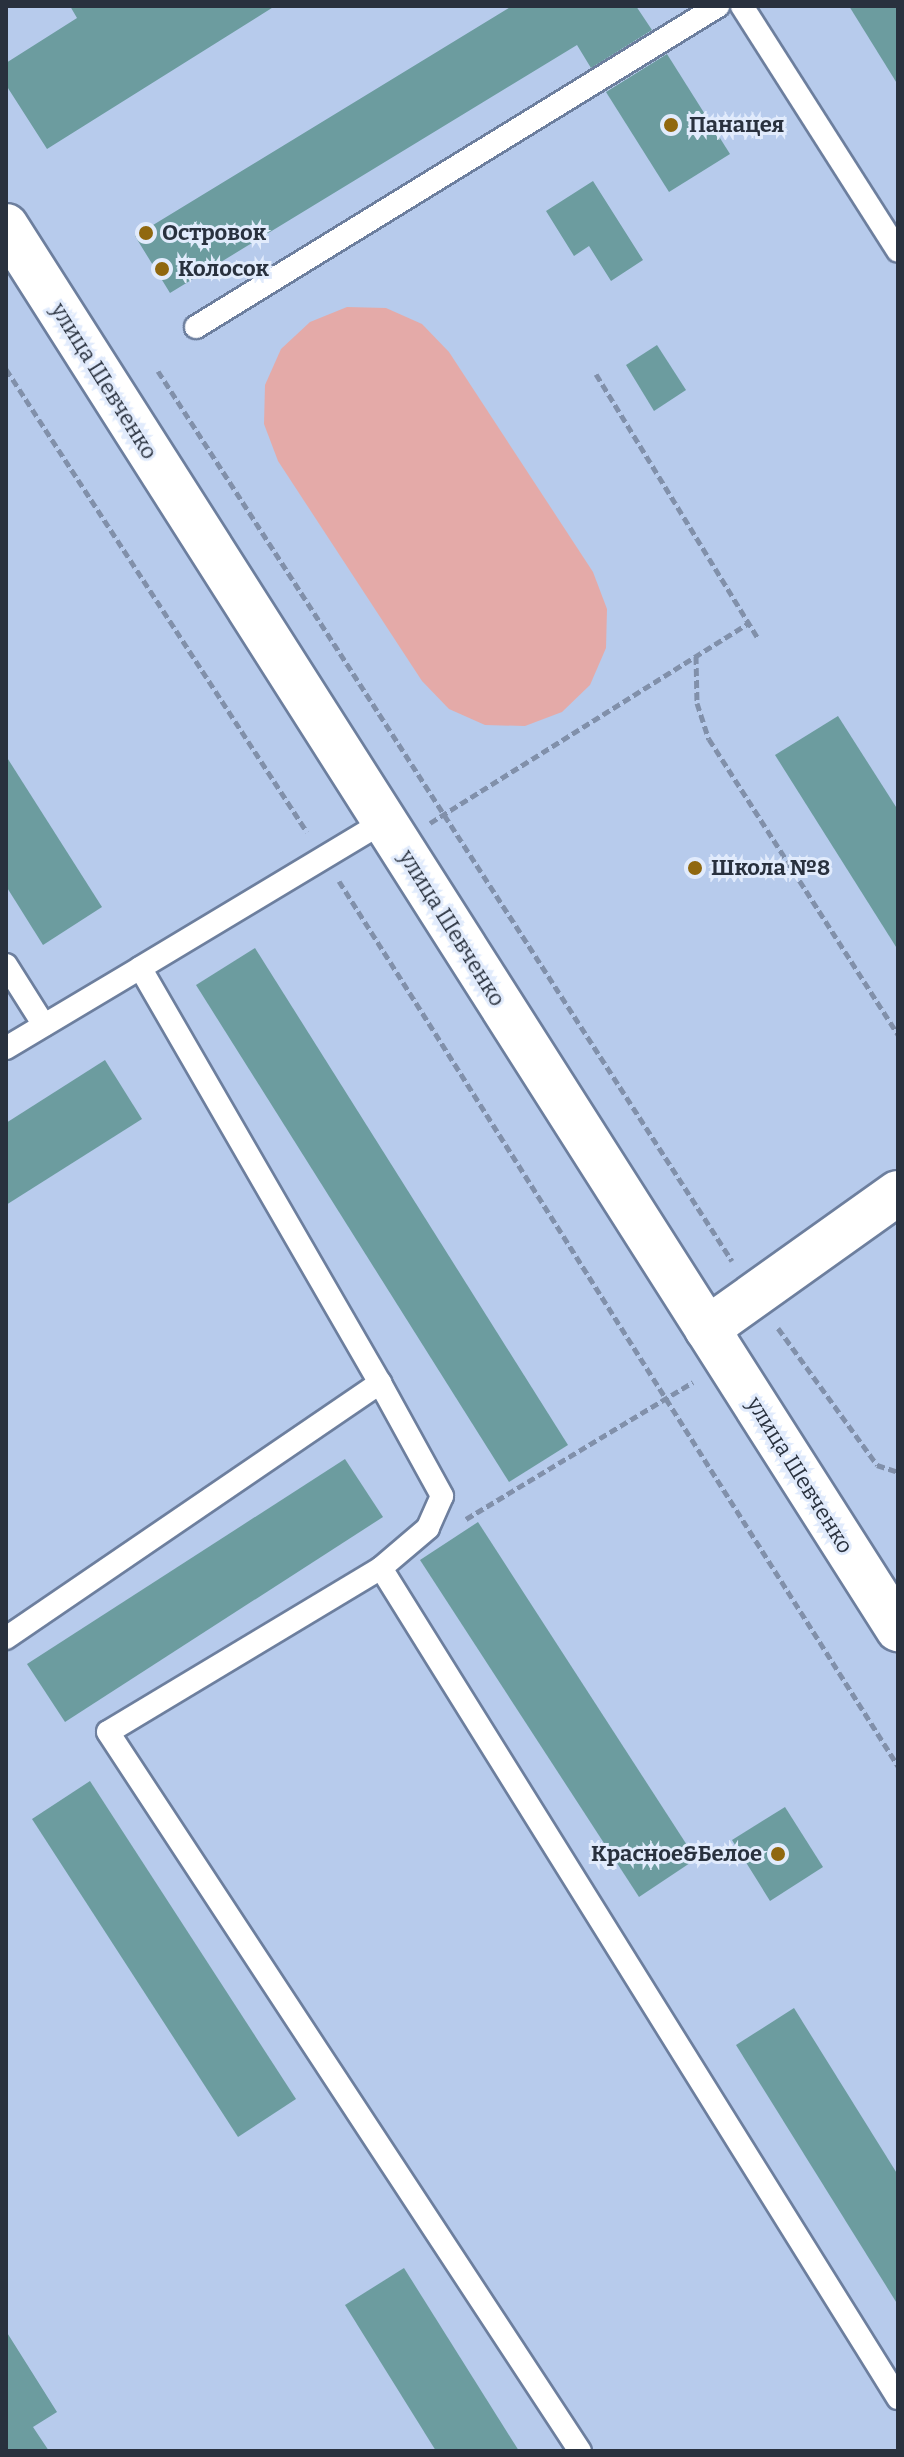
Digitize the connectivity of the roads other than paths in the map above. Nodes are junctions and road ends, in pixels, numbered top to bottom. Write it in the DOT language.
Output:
graph roads {
  1 [pos="718,6"];
  2 [pos="742,6"];
  3 [pos="6,226"];
  4 [pos="898,251"];
  5 [pos="196,327"];
  6 [pos="403,824"];
  7 [pos="6,965"];
  8 [pos="140,968"];
  9 [pos="44,1025"];
  10 [pos="6,1048"];
  11 [pos="898,1193"];
  12 [pos="716,1344"];
  13 [pos="380,1383"];
  14 [pos="381,1568"];
  15 [pos="891,1604"];
  16 [pos="6,1638"];
  17 [pos="898,2398"];
  18 [pos="580,2451"];
  1 -- 5 [label="lane"];
  2 -- 4 [label="lane"];
  3 -- 6 [label="street, улица Шевченко"];
  6 -- 8 [label="lane"];
  6 -- 12 [label="street, улица Шевченко"];
  7 -- 9 [label="lane"];
  8 -- 9 [label="lane"];
  8 -- 13 [label="lane"];
  9 -- 10 [label="lane"];
  11 -- 12 [label="street"];
  12 -- 15 [label="street, улица Шевченко"];
  13 -- 14 [label="lane"];
  13 -- 16 [label="lane"];
  14 -- 17 [label="lane"];
  14 -- 18 [label="lane"];
}
